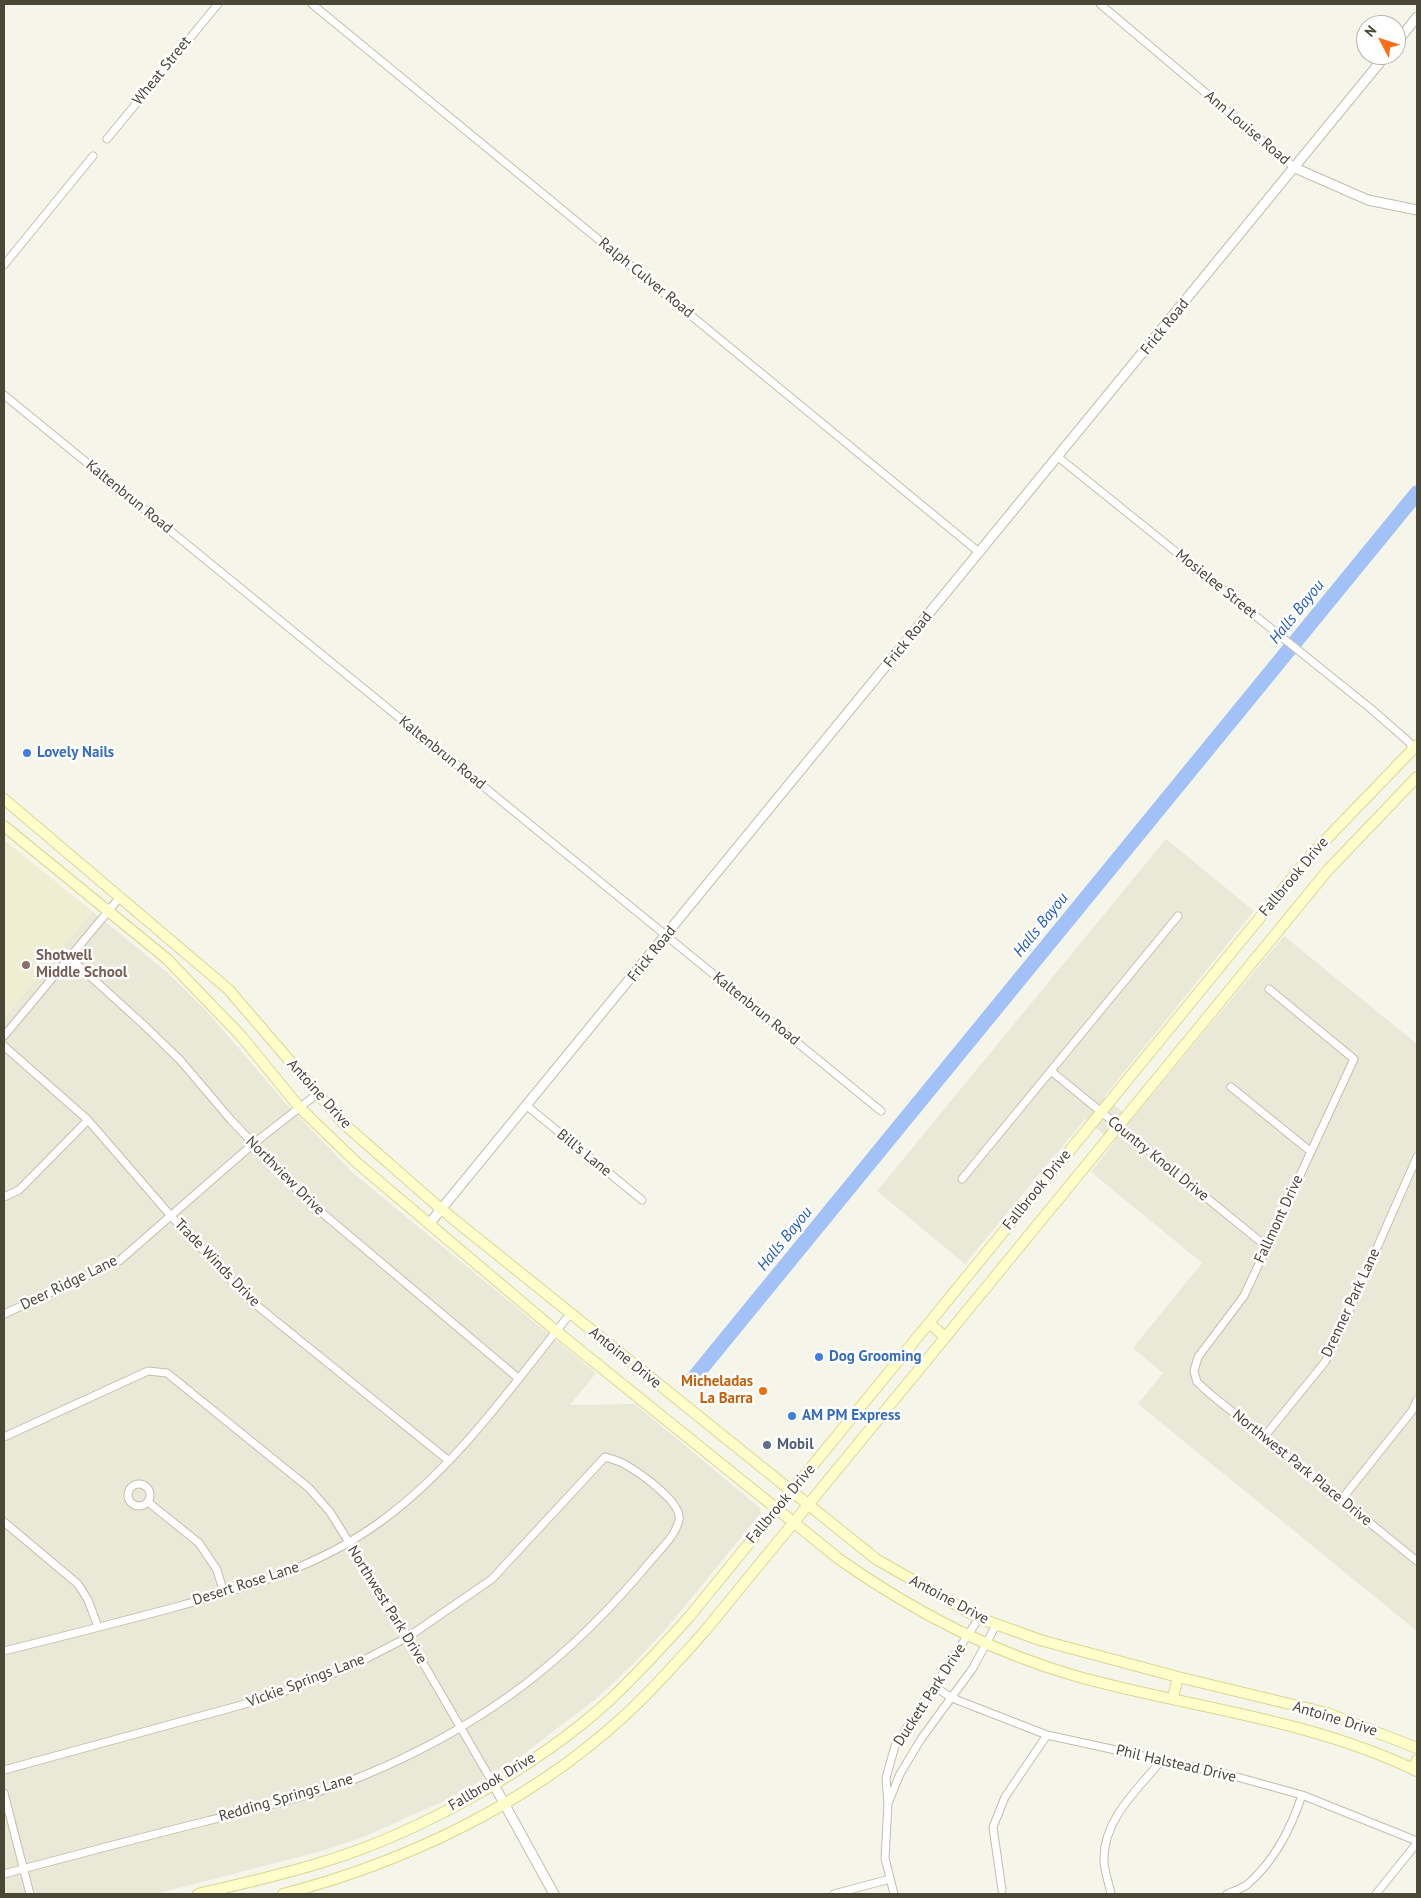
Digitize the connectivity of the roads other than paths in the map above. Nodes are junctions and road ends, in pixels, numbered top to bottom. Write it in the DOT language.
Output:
graph roads {
  1 [pos="218,4"];
  2 [pos="312,4"];
  3 [pos="1100,4"];
  4 [pos="1417,17"];
  5 [pos="1406,31"];
  6 [pos="1378,65"];
  7 [pos="107,139"];
  8 [pos="93,156"];
  9 [pos="1295,168"];
  10 [pos="1417,210"];
  11 [pos="4,265"];
  12 [pos="4,395"];
  13 [pos="1058,457"];
  14 [pos="980,553"];
  15 [pos="1416,749"];
  16 [pos="1417,777"];
  17 [pos="4,799"];
  18 [pos="4,826"];
  19 [pos="120,897"];
  20 [pos="108,911"];
  21 [pos="1178,916"];
  22 [pos="667,936"];
  23 [pos="69,957"];
  24 [pos="1269,989"];
  25 [pos="4,1036"];
  26 [pos="4,1046"];
  27 [pos="1050,1071"];
  28 [pos="1232,1087"];
  29 [pos="317,1094"];
  30 [pos="527,1106"];
  31 [pos="299,1108"];
  32 [pos="881,1111"];
  33 [pos="1101,1113"];
  34 [pos="88,1120"];
  35 [pos="1118,1127"];
  36 [pos="253,1144"];
  37 [pos="1310,1151"];
  38 [pos="1417,1157"];
  39 [pos="962,1179"];
  40 [pos="4,1197"];
  41 [pos="642,1200"];
  42 [pos="441,1209"];
  43 [pos="171,1216"];
  44 [pos="429,1224"];
  45 [pos="1267,1247"];
  46 [pos="4,1314"];
  47 [pos="570,1314"];
  48 [pos="929,1323"];
  49 [pos="556,1331"];
  50 [pos="945,1337"];
  51 [pos="1194,1371"];
  52 [pos="518,1378"];
  53 [pos="1417,1400"];
  54 [pos="4,1437"];
  55 [pos="1264,1437"];
  56 [pos="449,1461"];
  57 [pos="792,1492"];
  58 [pos="1341,1500"];
  59 [pos="148,1502"];
  60 [pos="807,1506"];
  61 [pos="777,1509"];
  62 [pos="4,1522"];
  63 [pos="793,1522"];
  64 [pos="349,1543"];
  65 [pos="1417,1561"];
  66 [pos="651,1562"];
  67 [pos="224,1593"];
  68 [pos="979,1618"];
  69 [pos="996,1625"];
  70 [pos="98,1627"];
  71 [pos="967,1636"];
  72 [pos="408,1637"];
  73 [pos="986,1643"];
  74 [pos="4,1651"];
  75 [pos="1178,1677"];
  76 [pos="935,1687"];
  77 [pos="952,1698"];
  78 [pos="1173,1698"];
  79 [pos="461,1728"];
  80 [pos="1047,1735"];
  81 [pos="1417,1748"];
  82 [pos="1161,1761"];
  83 [pos="1416,1767"];
  84 [pos="4,1770"];
  85 [pos="494,1785"];
  86 [pos="4,1793"];
  87 [pos="1302,1795"];
  88 [pos="505,1803"];
  89 [pos="888,1804"];
  90 [pos="1417,1842"];
  91 [pos="24,1868"];
  92 [pos="4,1874"];
  93 [pos="890,1879"];
  94 [pos="1002,1890"];
  95 [pos="30,1894"];
  96 [pos="198,1894"];
  97 [pos="283,1894"];
  98 [pos="554,1894"];
  99 [pos="834,1894"];
  100 [pos="894,1894"];
  101 [pos="1111,1894"];
  102 [pos="1227,1894"];
  103 [pos="1376,1894"];
  1 -- 7 [label="street, Wheat Street"];
  2 -- 14 [label="street, Ralph Culver Road"];
  3 -- 9 [label="street, Ann Louise Road"];
  4 -- 5 [label="street"];
  6 -- 9 [label="street, Frick Road"];
  8 -- 11 [label="street"];
  9 -- 10 [label="street, Ann Louise Road"];
  9 -- 13 [label="street, Frick Road"];
  12 -- 22 [label="street, Kaltenbrun Road"];
  13 -- 14 [label="street, Frick Road"];
  13 -- 15 [label="street, Mosielee Street"];
  14 -- 22 [label="street, Frick Road"];
  15 -- 33 [label="main road, Fallbrook Drive"];
  16 -- 35 [label="main road, Fallbrook Drive"];
  17 -- 19 [label="main road, Antoine Drive"];
  18 -- 20 [label="main road, Antoine Drive"];
  19 -- 20 [label="street"];
  19 -- 29 [label="main road, Antoine Drive"];
  20 -- 23 [label="street"];
  20 -- 31 [label="main road, Antoine Drive"];
  21 -- 27 [label="street"];
  22 -- 30 [label="street, Frick Road"];
  22 -- 32 [label="street, Kaltenbrun Road"];
  23 -- 25 [label="street"];
  23 -- 36 [label="street, Northview Drive"];
  24 -- 37 [label="street, Fallmont Drive"];
  26 -- 34 [label="street, Trade Winds Drive"];
  27 -- 33 [label="street, Country Knoll Drive"];
  27 -- 39 [label="street"];
  28 -- 37 [label="street"];
  29 -- 31 [label="street, Deer Ridge Lane"];
  29 -- 42 [label="main road, Antoine Drive"];
  30 -- 41 [label="street, Bill's Lane"];
  30 -- 42 [label="street, Frick Road"];
  31 -- 36 [label="street, Deer Ridge Lane"];
  31 -- 44 [label="main road, Antoine Drive"];
  33 -- 35 [label="street, Country Knoll Drive"];
  33 -- 48 [label="main road, Fallbrook Drive"];
  34 -- 40 [label="street"];
  34 -- 43 [label="street, Trade Winds Drive"];
  35 -- 45 [label="street, Country Knoll Drive"];
  35 -- 50 [label="main road, Fallbrook Drive"];
  36 -- 43 [label="street, Deer Ridge Lane"];
  36 -- 52 [label="street, Northview Drive"];
  37 -- 45 [label="street, Fallmont Drive"];
  38 -- 55 [label="street, Drenner Park Lane"];
  42 -- 44 [label="street, Frick Road"];
  42 -- 47 [label="main road, Antoine Drive"];
  43 -- 46 [label="street, Deer Ridge Lane"];
  43 -- 56 [label="street, Trade Winds Drive"];
  44 -- 49 [label="main road, Antoine Drive"];
  45 -- 51 [label="street, Fallmont Drive"];
  47 -- 49 [label="street, Desert Rose Lane"];
  47 -- 57 [label="main road, Antoine Drive"];
  48 -- 50 [label="main road"];
  48 -- 57 [label="main road, Fallbrook Drive"];
  49 -- 52 [label="street, Desert Rose Lane"];
  49 -- 61 [label="main road, Antoine Drive"];
  50 -- 60 [label="main road, Fallbrook Drive"];
  51 -- 55 [label="street, Northwest Park Place Drive"];
  52 -- 56 [label="street, Desert Rose Lane"];
  53 -- 58 [label="street"];
  54 -- 64 [label="street, Northwest Park Drive"];
  55 -- 58 [label="street, Northwest Park Place Drive"];
  56 -- 64 [label="street, Desert Rose Lane"];
  57 -- 60 [label="main road, Antoine Drive"];
  57 -- 61 [label="main road, Fallbrook Drive"];
  58 -- 65 [label="street, Northwest Park Place Drive"];
  59 -- 67 [label="street"];
  60 -- 63 [label="main road, Fallbrook Drive"];
  60 -- 68 [label="main road, Antoine Drive"];
  61 -- 63 [label="main road, Antoine Drive"];
  61 -- 85 [label="main road, Fallbrook Drive"];
  62 -- 70 [label="street"];
  63 -- 71 [label="main road, Antoine Drive"];
  63 -- 88 [label="main road, Fallbrook Drive"];
  64 -- 67 [label="street, Desert Rose Lane"];
  64 -- 72 [label="street, Northwest Park Drive"];
  66 -- 72 [label="street, Vickie Springs Lane"];
  66 -- 79 [label="street, Redding Springs Lane"];
  67 -- 70 [label="street, Desert Rose Lane"];
  68 -- 69 [label="main road, Antoine Drive"];
  68 -- 71 [label="street, Duckett Park Drive"];
  69 -- 73 [label="street, Duckett Park Drive"];
  69 -- 75 [label="main road, Antoine Drive"];
  70 -- 74 [label="street, Desert Rose Lane"];
  71 -- 73 [label="main road, Antoine Drive"];
  71 -- 76 [label="street, Duckett Park Drive"];
  72 -- 79 [label="street, Northwest Park Drive"];
  72 -- 84 [label="street, Vickie Springs Lane"];
  73 -- 77 [label="street, Duckett Park Drive"];
  73 -- 78 [label="main road, Antoine Drive"];
  75 -- 78 [label="main road"];
  75 -- 81 [label="main road, Antoine Drive"];
  76 -- 77 [label="street, Phil Halstead Drive"];
  76 -- 89 [label="street, Duckett Park Drive"];
  77 -- 80 [label="street, Phil Halstead Drive"];
  77 -- 89 [label="street, Duckett Park Drive"];
  78 -- 83 [label="main road, Antoine Drive"];
  79 -- 85 [label="street, Northwest Park Drive"];
  79 -- 91 [label="street, Redding Springs Lane"];
  80 -- 82 [label="street, Phil Halstead Drive"];
  80 -- 94 [label="street"];
  82 -- 87 [label="street, Phil Halstead Drive"];
  82 -- 101 [label="street"];
  85 -- 88 [label="street, Northwest Park Drive"];
  85 -- 96 [label="main road, Fallbrook Drive"];
  86 -- 91 [label="street"];
  87 -- 90 [label="street, Phil Halstead Drive"];
  87 -- 102 [label="street"];
  88 -- 97 [label="main road, Fallbrook Drive"];
  88 -- 98 [label="street, Northwest Park Drive"];
  89 -- 93 [label="street, Duckett Park Drive"];
  90 -- 103 [label="street"];
  91 -- 92 [label="street, Redding Springs Lane"];
  91 -- 95 [label="street"];
  93 -- 99 [label="street"];
  93 -- 100 [label="street, Duckett Park Drive"];
}
